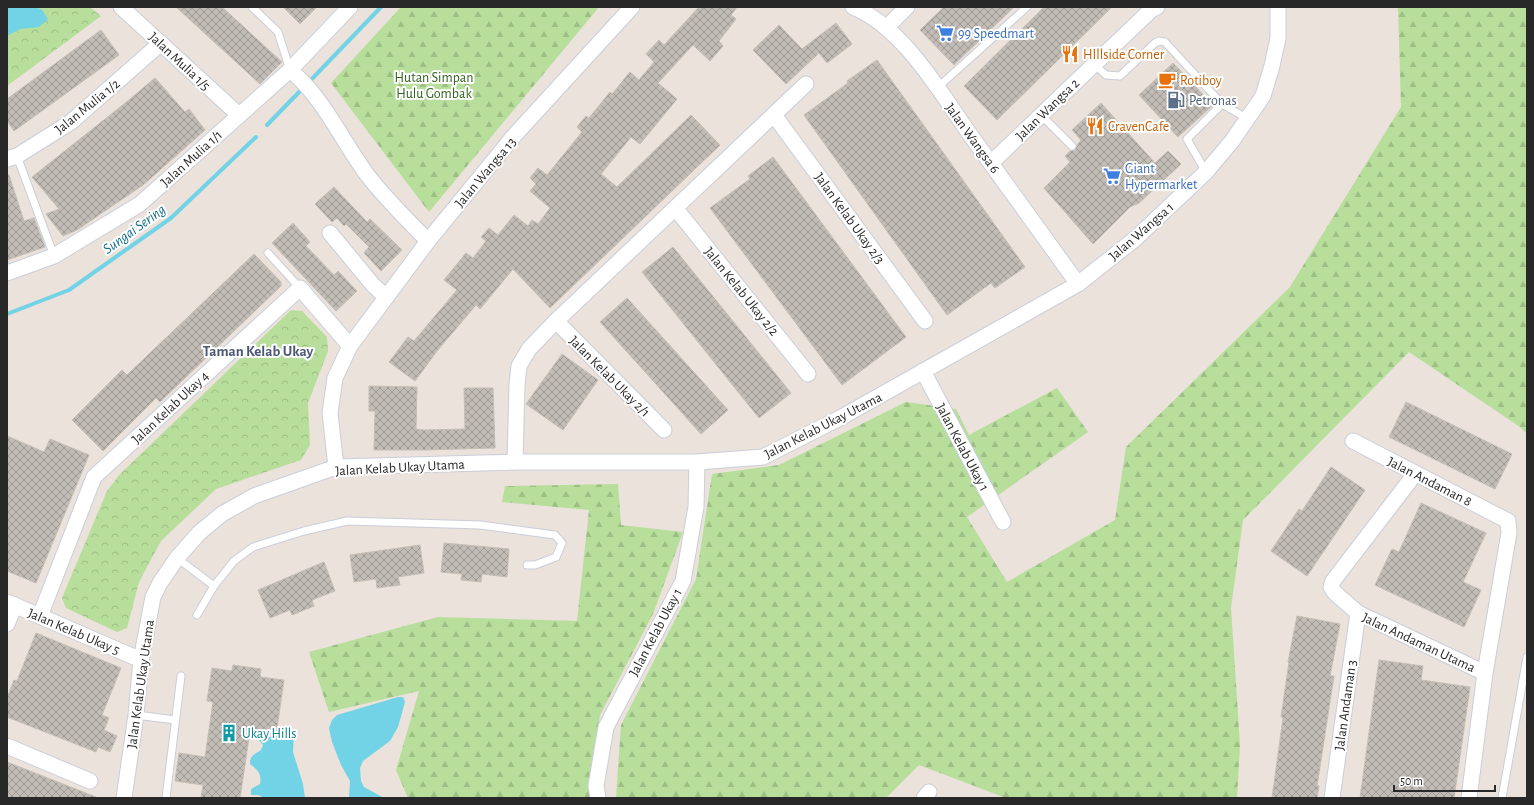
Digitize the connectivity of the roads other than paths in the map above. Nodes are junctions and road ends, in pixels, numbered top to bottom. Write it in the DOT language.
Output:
graph roads {
  1 [pos="121,7"];
  2 [pos="252,7"];
  3 [pos="350,7"];
  4 [pos="632,7"];
  5 [pos="853,7"];
  6 [pos="907,7"];
  7 [pos="1027,7"];
  8 [pos="1278,7"];
  9 [pos="1152,8"];
  10 [pos="887,27"];
  11 [pos="161,43"];
  12 [pos="1094,64"];
  13 [pos="295,74"];
  14 [pos="806,84"];
  15 [pos="937,88"];
  16 [pos="1222,104"];
  17 [pos="1041,114"];
  18 [pos="239,115"];
  19 [pos="774,115"];
  20 [pos="1248,119"];
  21 [pos="1072,146"];
  22 [pos="12,158"];
  23 [pos="991,163"];
  24 [pos="1206,172"];
  25 [pos="676,209"];
  26 [pos="330,233"];
  27 [pos="428,241"];
  28 [pos="268,253"];
  29 [pos="54,256"];
  30 [pos="7,273"];
  31 [pos="1078,284"];
  32 [pos="300,288"];
  33 [pos="386,297"];
  34 [pos="556,321"];
  35 [pos="925,321"];
  36 [pos="350,346"];
  37 [pos="924,371"];
  38 [pos="808,374"];
  39 [pos="664,430"];
  40 [pos="1353,441"];
  41 [pos="515,462"];
  42 [pos="697,462"];
  43 [pos="336,467"];
  44 [pos="1415,474"];
  45 [pos="1003,522"];
  46 [pos="177,558"];
  47 [pos="526,565"];
  48 [pos="214,586"];
  49 [pos="11,603"];
  50 [pos="1358,613"];
  51 [pos="197,614"];
  52 [pos="40,616"];
  53 [pos="7,624"];
  54 [pos="1527,657"];
  55 [pos="141,660"];
  56 [pos="1485,673"];
  57 [pos="181,676"];
  58 [pos="136,714"];
  59 [pos="175,720"];
  60 [pos="7,746"];
  61 [pos="90,781"];
  62 [pos="124,798"];
  63 [pos="166,798"];
  64 [pos="598,798"];
  65 [pos="1332,798"];
  66 [pos="1469,798"];
  67 [pos="1502,798"];
  1 -- 11 [label="street, Jalan Mulia 1/5"];
  2 -- 13 [label="lane"];
  3 -- 13 [label="street, Jalan Mulia 1/1"];
  4 -- 27 [label="street, Jalan Wangsa 13"];
  5 -- 10 [label="street, Jalan Wangsa 6"];
  6 -- 10 [label="street"];
  7 -- 15 [label="lane"];
  8 -- 20 [label="street, Jalan Wangsa 1"];
  9 -- 12 [label="street, Jalan Wangsa 2"];
  10 -- 15 [label="street, Jalan Wangsa 6"];
  11 -- 18 [label="street, Jalan Mulia 1/5"];
  11 -- 22 [label="street, Jalan Mulia 1/2"];
  12 -- 16 [label="lane"];
  12 -- 17 [label="street, Jalan Wangsa 2"];
  13 -- 18 [label="street, Jalan Mulia 1/1"];
  13 -- 27 [label="street"];
  14 -- 19 [label="street"];
  15 -- 23 [label="street, Jalan Wangsa 6"];
  16 -- 20 [label="lane"];
  16 -- 24 [label="lane"];
  17 -- 21 [label="lane"];
  17 -- 23 [label="street, Jalan Wangsa 2"];
  18 -- 29 [label="street, Jalan Mulia 1/1"];
  19 -- 25 [label="street"];
  19 -- 35 [label="street, Jalan Kelab Ukay 2/3"];
  20 -- 24 [label="street, Jalan Wangsa 1"];
  22 -- 29 [label="lane"];
  23 -- 31 [label="street, Jalan Wangsa 6"];
  24 -- 31 [label="street, Jalan Wangsa 1"];
  25 -- 34 [label="street"];
  25 -- 38 [label="street, Jalan Kelab Ukay 2/2"];
  26 -- 33 [label="street"];
  27 -- 33 [label="street, Jalan Wangsa 13"];
  28 -- 32 [label="lane"];
  29 -- 30 [label="street, Jalan Mulia 1/1"];
  31 -- 37 [label="street, Jalan Kelab Ukay Utama"];
  32 -- 36 [label="street"];
  32 -- 52 [label="street, Jalan Kelab Ukay 4"];
  33 -- 36 [label="street, Jalan Wangsa 13"];
  34 -- 39 [label="street, Jalan Kelab Ukay 2/1"];
  34 -- 41 [label="street"];
  36 -- 43 [label="street, Jalan Wangsa 13"];
  37 -- 42 [label="street, Jalan Kelab Ukay Utama"];
  37 -- 45 [label="street, Jalan Kelab Ukay 1"];
  40 -- 44 [label="street, Jalan Andaman 8"];
  41 -- 42 [label="street, Jalan Kelab Ukay Utama"];
  41 -- 43 [label="street, Jalan Kelab Ukay Utama"];
  42 -- 64 [label="street, Jalan Kelab Ukay 1"];
  43 -- 46 [label="street, Jalan Kelab Ukay Utama"];
  44 -- 50 [label="street, Jalan Andaman Utama"];
  44 -- 56 [label="street, Jalan Andaman 8"];
  46 -- 48 [label="lane"];
  46 -- 55 [label="street, Jalan Kelab Ukay Utama"];
  47 -- 48 [label="lane"];
  48 -- 51 [label="lane"];
  49 -- 52 [label="street, Jalan Kelab Ukay 5"];
  49 -- 53 [label="street"];
  50 -- 56 [label="street, Jalan Andaman Utama"];
  50 -- 65 [label="street, Jalan Andaman 3"];
  52 -- 55 [label="street, Jalan Kelab Ukay 5"];
  54 -- 67 [label="lane"];
  55 -- 58 [label="street, Jalan Kelab Ukay Utama"];
  56 -- 66 [label="street, Jalan Andaman Utama"];
  57 -- 59 [label="lane"];
  58 -- 59 [label="lane"];
  58 -- 62 [label="street, Jalan Kelab Ukay Utama"];
  59 -- 63 [label="lane"];
  60 -- 61 [label="street"];
}
